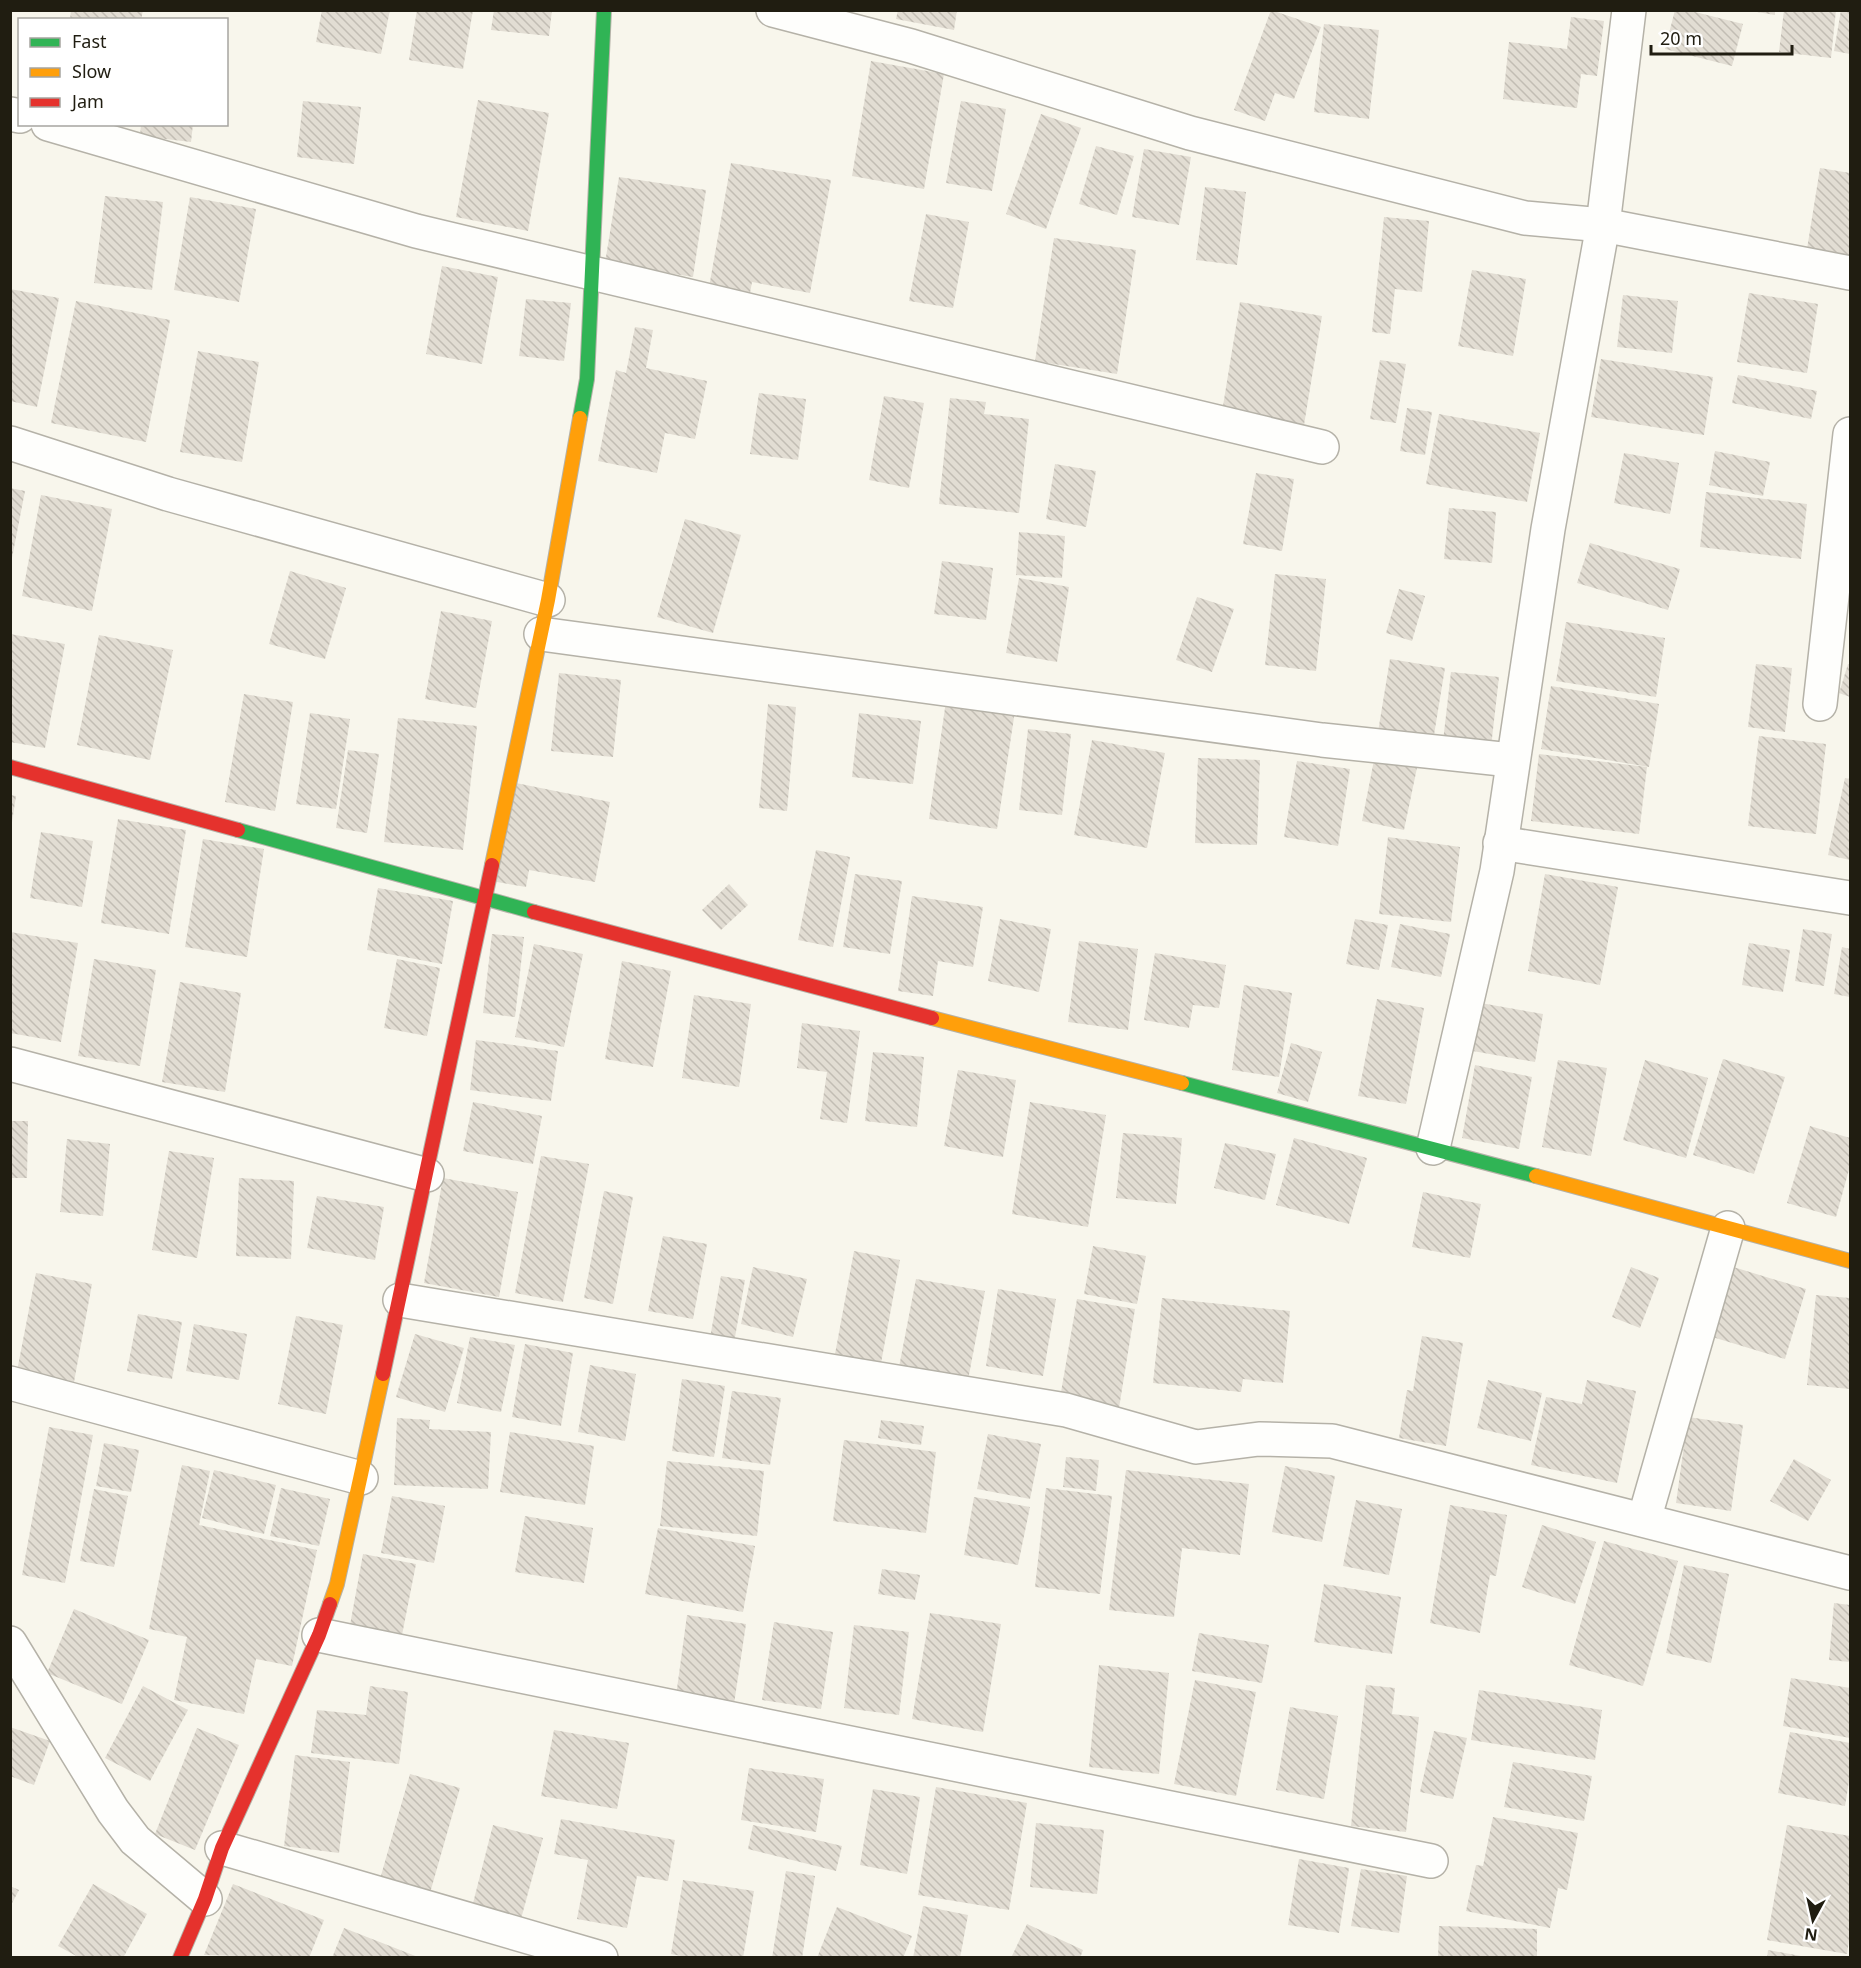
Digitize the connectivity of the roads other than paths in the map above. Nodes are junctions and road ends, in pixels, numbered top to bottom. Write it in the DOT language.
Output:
graph roads {
  1 [pos="604,10"];
  2 [pos="772,10"];
  3 [pos="1629,10"];
  4 [pos="55,126"];
  5 [pos="1603,225"];
  6 [pos="592,273"];
  7 [pos="1851,273"];
  8 [pos="1851,434"];
  9 [pos="10,443"];
  10 [pos="1322,447"];
  11 [pos="548,600"];
  12 [pos="541,634"];
  13 [pos="1820,704"];
  14 [pos="1511,760"];
  15 [pos="10,766"];
  16 [pos="1500,843"];
  17 [pos="1851,898"];
  18 [pos="485,899"];
  19 [pos="10,1064"];
  20 [pos="1434,1148"];
  21 [pos="427,1175"];
  22 [pos="1728,1228"];
  23 [pos="1851,1261"];
  24 [pos="400,1300"];
  25 [pos="10,1383"];
  26 [pos="361,1478"];
  27 [pos="1644,1521"];
  28 [pos="1851,1573"];
  29 [pos="318,1635"];
  30 [pos="10,1644"];
  31 [pos="222,1848"];
  32 [pos="1431,1861"];
  33 [pos="205,1899"];
  34 [pos="180,1958"];
  35 [pos="601,1958"];
  1 -- 6 [label="street"];
  2 -- 5 [label="street"];
  3 -- 5 [label="street"];
  4 -- 6 [label="street"];
  5 -- 7 [label="street"];
  5 -- 14 [label="street"];
  6 -- 10 [label="street"];
  6 -- 11 [label="street"];
  8 -- 13 [label="street"];
  9 -- 11 [label="street"];
  11 -- 12 [label="street"];
  12 -- 14 [label="street"];
  12 -- 18 [label="street"];
  14 -- 16 [label="street"];
  15 -- 18 [label="street"];
  16 -- 17 [label="street"];
  16 -- 20 [label="street"];
  18 -- 20 [label="street"];
  18 -- 21 [label="street"];
  19 -- 21 [label="street"];
  20 -- 22 [label="street"];
  21 -- 24 [label="street"];
  22 -- 23 [label="street"];
  22 -- 27 [label="street"];
  24 -- 26 [label="street"];
  24 -- 27 [label="street"];
  25 -- 26 [label="street"];
  26 -- 29 [label="street"];
  27 -- 28 [label="street"];
  29 -- 31 [label="street"];
  29 -- 32 [label="street"];
  30 -- 33 [label="street"];
  31 -- 33 [label="street"];
  31 -- 35 [label="street"];
  33 -- 34 [label="street"];
}
